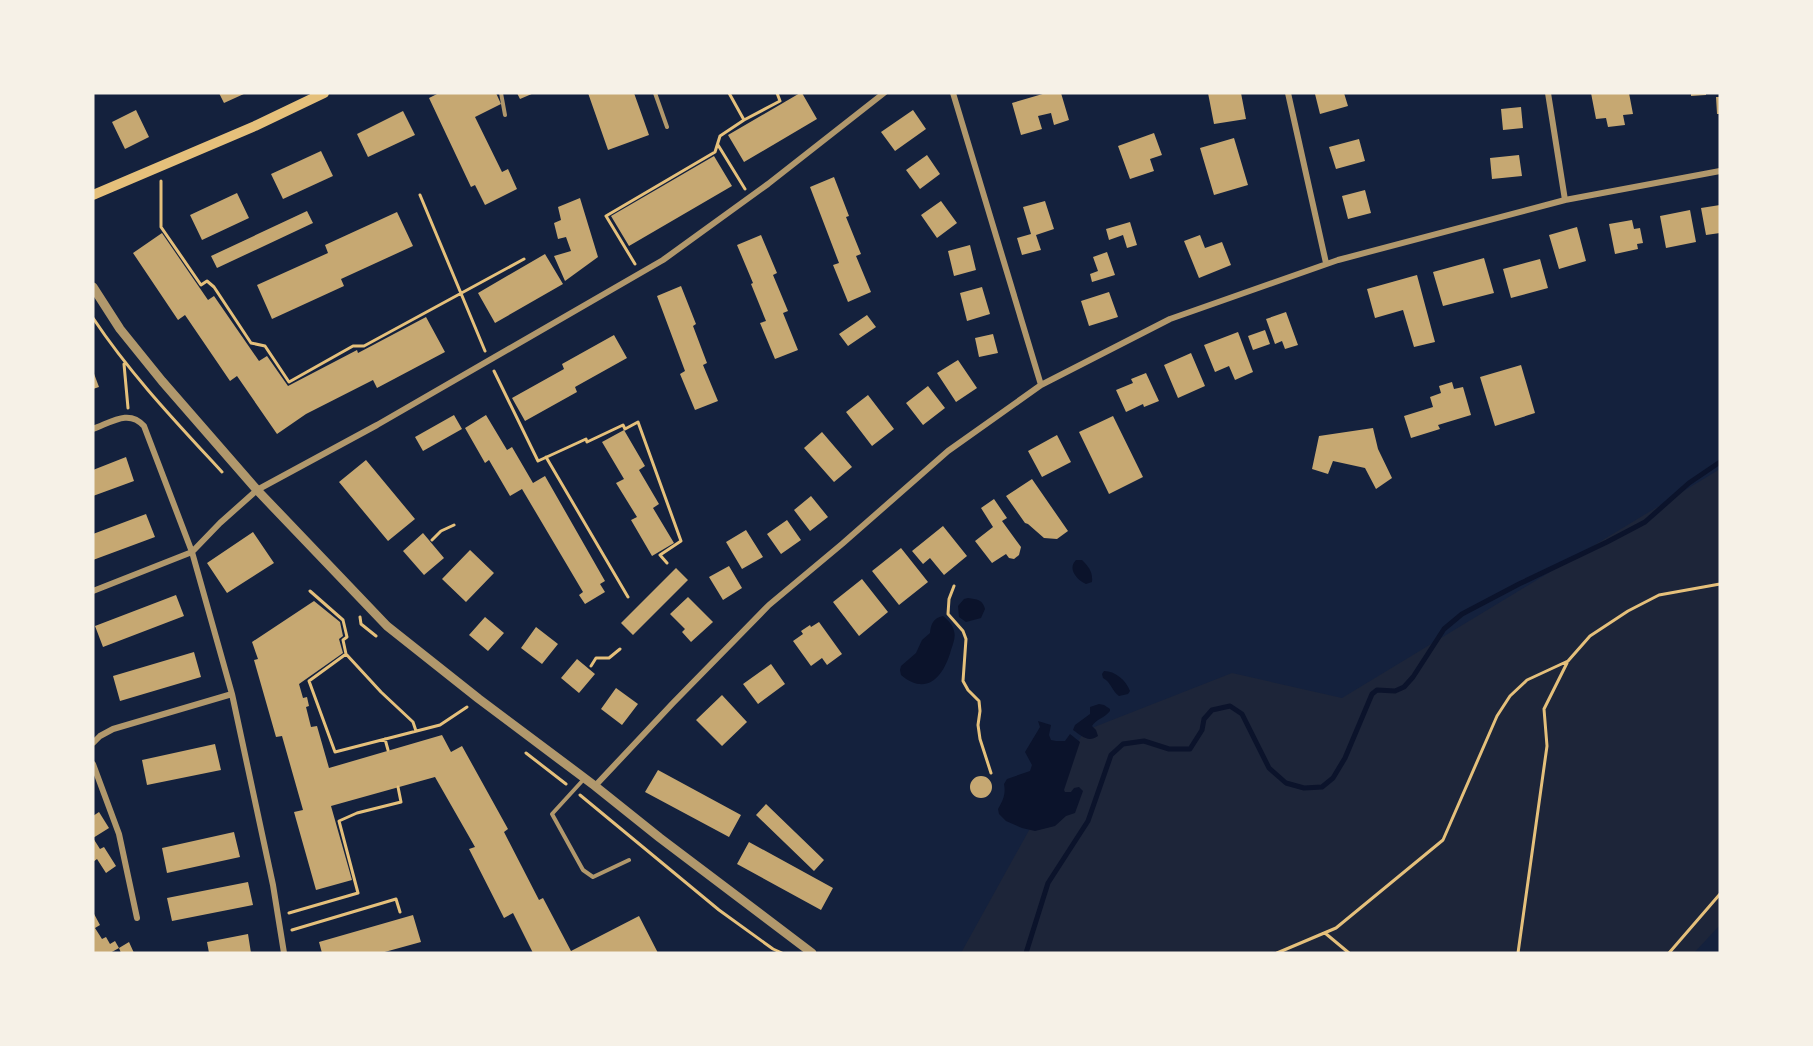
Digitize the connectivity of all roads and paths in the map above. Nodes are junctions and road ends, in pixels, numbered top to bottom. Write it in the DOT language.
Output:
graph roads {
  1 [pos="324,93"];
  2 [pos="501,93"];
  3 [pos="655,93"];
  4 [pos="729,93"];
  5 [pos="777,93"];
  6 [pos="884,93"];
  7 [pos="953,93"];
  8 [pos="1288,93"];
  9 [pos="1548,93"];
  10 [pos="505,115"];
  11 [pos="744,120"];
  12 [pos="667,127"];
  13 [pos="717,145"];
  14 [pos="161,167"];
  15 [pos="1720,171"];
  16 [pos="93,195"];
  17 [pos="420,195"];
  18 [pos="751,197"];
  19 [pos="1565,200"];
  20 [pos="524,259"];
  21 [pos="1326,264"];
  22 [pos="641,273"];
  23 [pos="93,287"];
  24 [pos="461,293"];
  25 [pos="120,329"];
  26 [pos="489,360"];
  27 [pos="1041,385"];
  28 [pos="129,416"];
  29 [pos="93,429"];
  30 [pos="546,458"];
  31 [pos="257,490"];
  32 [pos="454,525"];
  33 [pos="432,540"];
  34 [pos="192,552"];
  35 [pos="667,563"];
  36 [pos="1720,584"];
  37 [pos="954,586"];
  38 [pos="93,591"];
  39 [pos="310,591"];
  40 [pos="628,597"];
  41 [pos="620,649"];
  42 [pos="346,654"];
  43 [pos="1568,661"];
  44 [pos="591,666"];
  45 [pos="232,694"];
  46 [pos="478,699"];
  47 [pos="416,731"];
  48 [pos="385,740"];
  49 [pos="93,743"];
  50 [pos="388,750"];
  51 [pos="93,764"];
  52 [pos="991,773"];
  53 [pos="585,778"];
  54 [pos="595,786"];
  55 [pos="398,787"];
  56 [pos="629,860"];
  57 [pos="1720,894"];
  58 [pos="400,912"];
  59 [pos="278,916"];
  60 [pos="137,918"];
  61 [pos="281,933"];
  62 [pos="1324,933"];
  63 [pos="284,953"];
  64 [pos="812,953"];
  65 [pos="1277,953"];
  66 [pos="1348,953"];
  67 [pos="1518,953"];
  68 [pos="1669,953"];
  1 -- 14 [label="main road"];
  2 -- 10 [label="lane"];
  3 -- 12 [label="lane"];
  4 -- 11 [label="path"];
  5 -- 11 [label="path"];
  6 -- 18 [label="street"];
  7 -- 27 [label="street"];
  8 -- 21 [label="street"];
  9 -- 19 [label="street"];
  11 -- 13 [label="path"];
  13 -- 18 [label="path"];
  13 -- 22 [label="path"];
  14 -- 16 [label="main road"];
  14 -- 24 [label="path"];
  15 -- 19 [label="street"];
  17 -- 24 [label="path"];
  18 -- 22 [label="street"];
  19 -- 21 [label="street"];
  20 -- 24 [label="path"];
  21 -- 27 [label="street"];
  22 -- 26 [label="street"];
  23 -- 25 [label="street"];
  24 -- 26 [label="path"];
  25 -- 28 [label="path"];
  25 -- 31 [label="street"];
  26 -- 30 [label="path"];
  26 -- 31 [label="street"];
  27 -- 54 [label="street"];
  28 -- 29 [label="street"];
  28 -- 34 [label="street"];
  30 -- 35 [label="path"];
  30 -- 40 [label="path"];
  31 -- 34 [label="street"];
  31 -- 46 [label="street"];
  32 -- 33 [label="path"];
  34 -- 38 [label="street"];
  34 -- 45 [label="street"];
  36 -- 43 [label="path"];
  37 -- 52 [label="path"];
  39 -- 42 [label="path"];
  41 -- 44 [label="path"];
  42 -- 47 [label="path"];
  42 -- 48 [label="path"];
  43 -- 62 [label="path"];
  43 -- 67 [label="path"];
  45 -- 49 [label="street"];
  45 -- 59 [label="street"];
  46 -- 47 [label="path"];
  46 -- 53 [label="street"];
  47 -- 48 [label="path"];
  48 -- 50 [label="path"];
  51 -- 60 [label="street"];
  53 -- 54 [label="street"];
  53 -- 56 [label="lane"];
  54 -- 64 [label="street"];
  55 -- 59 [label="path"];
  57 -- 68 [label="path"];
  58 -- 61 [label="path"];
  59 -- 61 [label="street"];
  61 -- 63 [label="street"];
  62 -- 65 [label="path"];
  62 -- 66 [label="path"];
}
